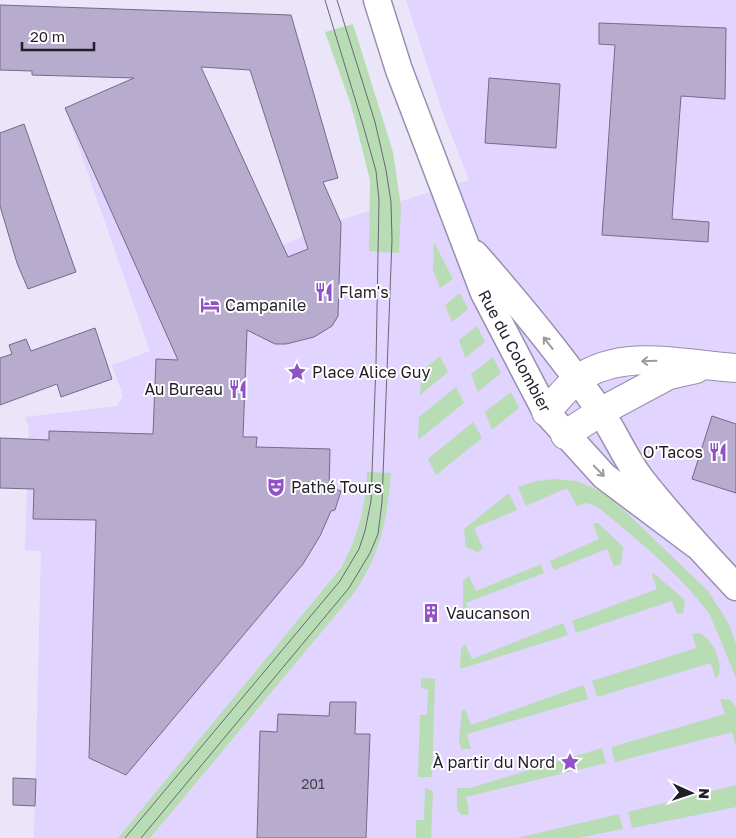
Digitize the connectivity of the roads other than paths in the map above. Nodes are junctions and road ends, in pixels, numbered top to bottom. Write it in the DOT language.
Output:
graph roads {
  1 [pos="377,0"];
  2 [pos="465,242"];
  3 [pos="723,367"];
  4 [pos="576,380"];
  5 [pos="546,412"];
  6 [pos="600,412"];
  7 [pos="565,436"];
  8 [pos="696,545"];
  9 [pos="736,587"];
  1 -- 2 [label="street, Rue du Colombier"];
  4 -- 2 [label="street, Rue du Colombier, one-way"];
  2 -- 5 [label="street, Rue du Colombier"];
  3 -- 4 [label="street, one-way"];
  3 -- 6 [label="street"];
  4 -- 5 [label="street"];
  4 -- 6 [label="street, Rue du Colombier"];
  5 -- 7 [label="street, Rue du Colombier"];
  6 -- 7 [label="street"];
  6 -- 8 [label="street, Rue du Colombier"];
  7 -- 8 [label="street, Rue du Colombier, one-way"];
  8 -- 9 [label="street, Rue du Colombier"];
}
